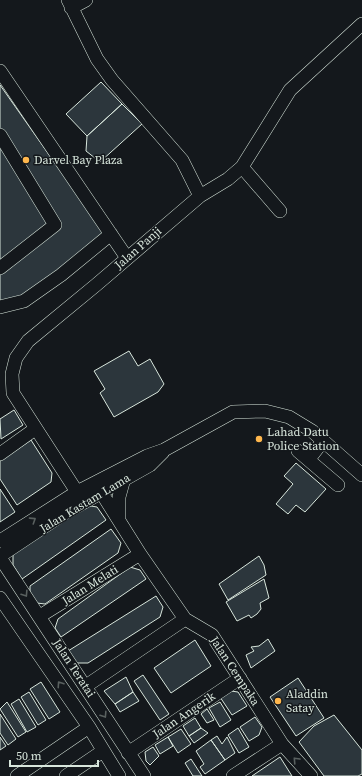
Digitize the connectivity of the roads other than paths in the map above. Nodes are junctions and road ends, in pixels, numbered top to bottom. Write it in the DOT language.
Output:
graph roads {
  1 [pos="86,0"];
  2 [pos="70,4"];
  3 [pos="362,24"];
  4 [pos="0,71"];
  5 [pos="0,135"];
  6 [pos="242,167"];
  7 [pos="200,196"];
  8 [pos="280,211"];
  9 [pos="111,234"];
  10 [pos="127,258"];
  11 [pos="0,268"];
  12 [pos="0,307"];
  13 [pos="35,429"];
  14 [pos="323,440"];
  15 [pos="164,450"];
  16 [pos="298,451"];
  17 [pos="0,454"];
  18 [pos="309,459"];
  19 [pos="362,475"];
  20 [pos="124,479"];
  21 [pos="338,486"];
  22 [pos="77,492"];
  23 [pos="101,492"];
  24 [pos="119,521"];
  25 [pos="1,554"];
  26 [pos="140,554"];
  27 [pos="0,598"];
  28 [pos="40,616"];
  29 [pos="185,619"];
  30 [pos="240,678"];
  31 [pos="86,686"];
  32 [pos="89,727"];
  33 [pos="282,744"];
  34 [pos="103,751"];
  35 [pos="128,753"];
  36 [pos="17,776"];
  37 [pos="66,776"];
  38 [pos="119,776"];
  39 [pos="144,776"];
  40 [pos="233,776"];
  41 [pos="311,776"];
  1 -- 2 [label="street"];
  2 -- 7 [label="street"];
  3 -- 6 [label="street, Jalan Panji"];
  4 -- 9 [label="street"];
  5 -- 11 [label="street"];
  6 -- 7 [label="street, Jalan Panji"];
  6 -- 8 [label="street"];
  7 -- 10 [label="street, Jalan Panji"];
  9 -- 10 [label="street"];
  9 -- 12 [label="street"];
  10 -- 13 [label="street, Jalan Panji"];
  13 -- 17 [label="street"];
  13 -- 22 [label="street, Jalan Panji"];
  14 -- 15 [label="street, Jalan Kastam Lama"];
  14 -- 18 [label="street"];
  14 -- 19 [label="street, Jalan Kastam Lama"];
  15 -- 20 [label="street, Jalan Kastam Lama"];
  15 -- 22 [label="street, Jalan Kastam Lama"];
  16 -- 18 [label="street"];
  18 -- 21 [label="street"];
  20 -- 23 [label="street, Jalan Kastam Lama"];
  20 -- 24 [label="street"];
  25 -- 22 [label="street, Jalan Kastam Lama, one-way"];
  23 -- 24 [label="street, Jalan Cempaka"];
  23 -- 25 [label="street, Jalan Kastam Lama"];
  24 -- 26 [label="street, Jalan Cempaka"];
  25 -- 28 [label="street, Jalan Teratai, one-way"];
  26 -- 28 [label="street, Jalan Melati"];
  26 -- 29 [label="street, Jalan Cempaka"];
  32 -- 27 [label="street, Jalan Teratai, one-way"];
  28 -- 31 [label="street, Jalan Teratai"];
  29 -- 30 [label="street, Jalan Cempaka"];
  29 -- 31 [label="street"];
  30 -- 33 [label="street, Jalan Cempaka"];
  30 -- 35 [label="street, Jalan Angerik"];
  31 -- 35 [label="street, Jalan Teratai, one-way"];
  32 -- 34 [label="street, Jalan Teratai"];
  32 -- 36 [label="street"];
  33 -- 40 [label="street"];
  41 -- 33 [label="street, Jalan Cempaka, one-way"];
  34 -- 37 [label="street"];
  34 -- 38 [label="street, Jalan Teratai"];
  35 -- 39 [label="street, Jalan Teratai"];
}
